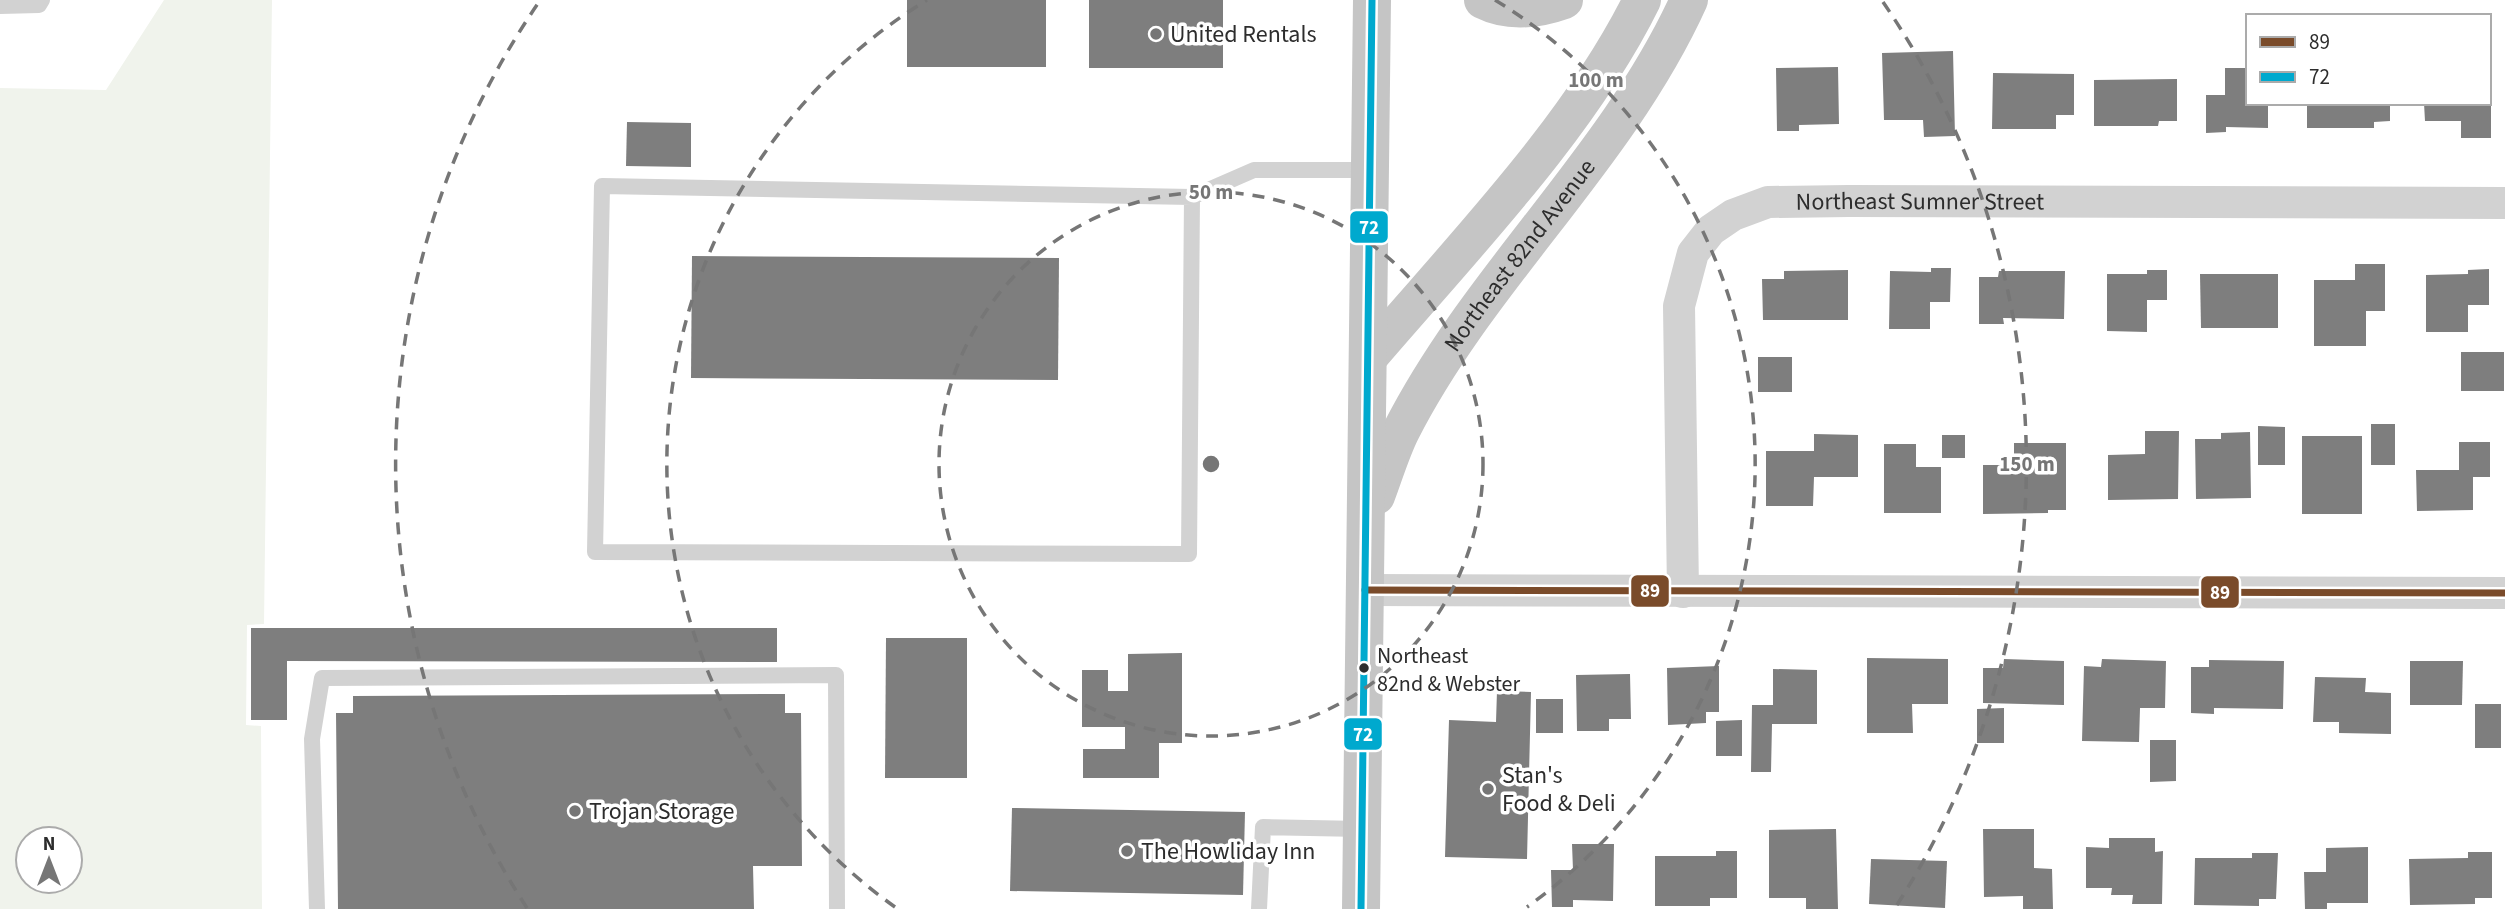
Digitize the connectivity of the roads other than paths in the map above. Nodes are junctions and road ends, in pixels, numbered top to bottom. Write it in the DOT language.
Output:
graph roads {
  1 [pos="42,0"];
  2 [pos="1372,0"];
  3 [pos="1483,0"];
  4 [pos="1564,0"];
  5 [pos="1642,0"];
  6 [pos="1689,0"];
  7 [pos="0,6"];
  8 [pos="1370,170"];
  9 [pos="1192,197"];
  10 [pos="2505,203"];
  11 [pos="1368,358"];
  12 [pos="1367,520"];
  13 [pos="1365,590"];
  14 [pos="1683,592"];
  15 [pos="2505,593"];
  16 [pos="1362,829"];
  17 [pos="317,909"];
  18 [pos="837,909"];
  19 [pos="1259,909"];
  20 [pos="1361,909"];
  1 -- 7 [label="lane"];
  2 -- 8 [label="main road, Northeast 82nd Avenue"];
  3 -- 4 [label="main road"];
  5 -- 11 [label="main road, Northeast 82nd Avenue"];
  6 -- 12 [label="main road, Northeast 82nd Avenue"];
  8 -- 9 [label="lane"];
  8 -- 11 [label="main road, Northeast 82nd Avenue"];
  9 -- 9 [label="lane"];
  10 -- 14 [label="street, Northeast Sumner Street"];
  11 -- 12 [label="main road, Northeast 82nd Avenue"];
  12 -- 13 [label="main road, Northeast 82nd Avenue"];
  13 -- 14 [label="street"];
  13 -- 16 [label="main road, Northeast 82nd Avenue"];
  14 -- 15 [label="street"];
  16 -- 19 [label="lane"];
  16 -- 20 [label="main road, Northeast 82nd Avenue"];
  17 -- 18 [label="lane"];
}
